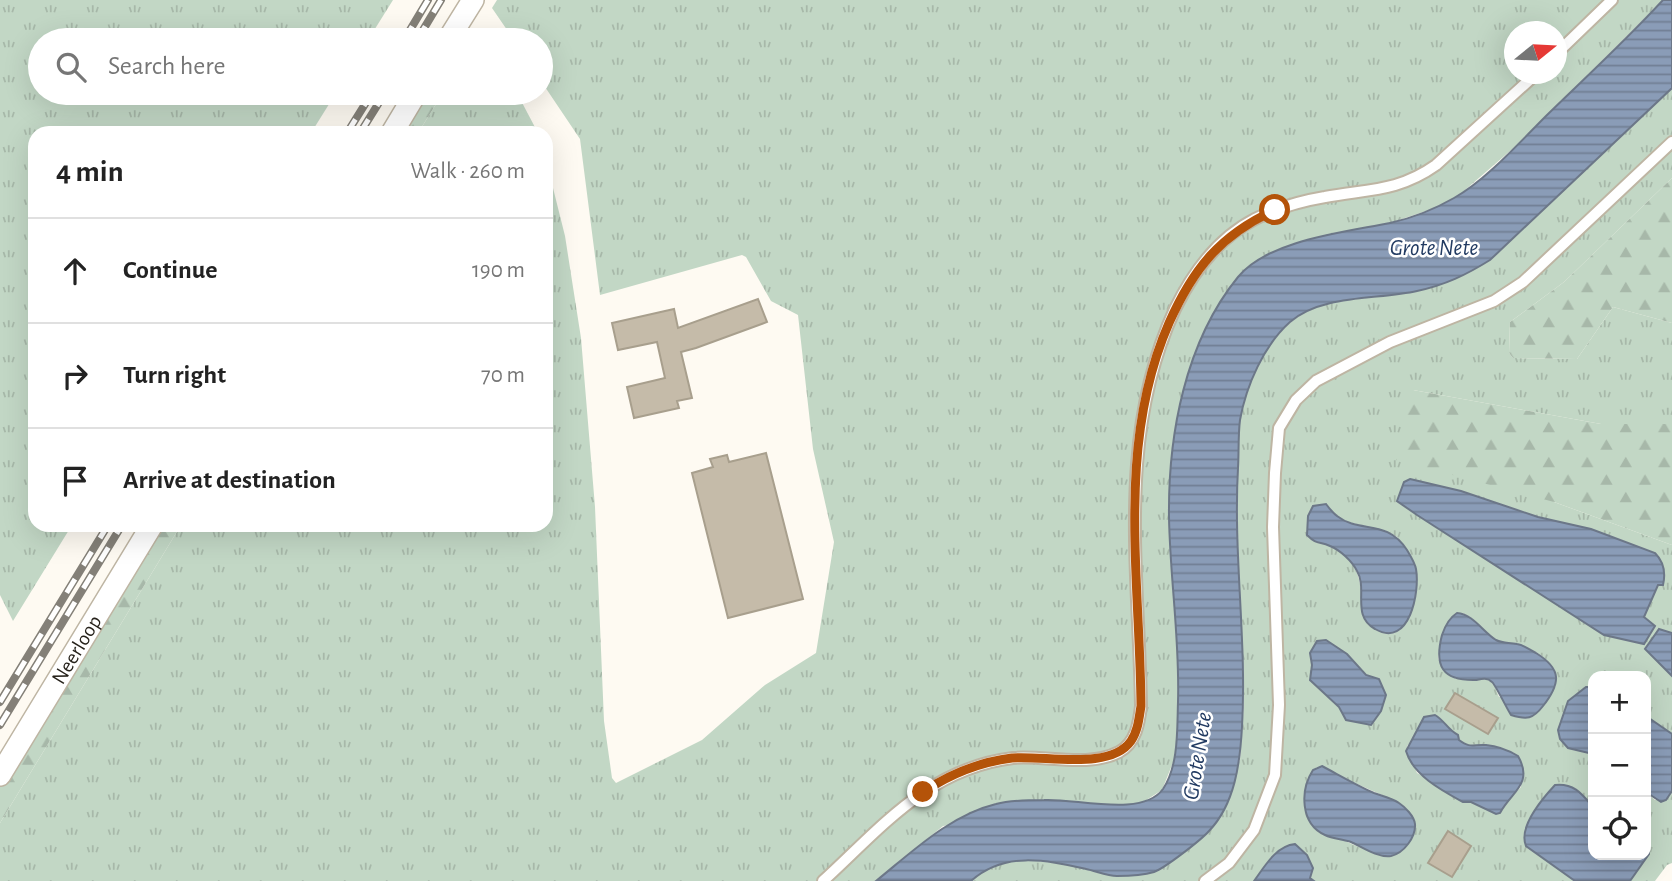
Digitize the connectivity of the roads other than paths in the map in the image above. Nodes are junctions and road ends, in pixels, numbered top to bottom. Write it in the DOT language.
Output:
graph roads {
  1 [pos="473,0"];
  2 [pos="1612,0"];
  3 [pos="456,28"];
  4 [pos="1567,43"];
  5 [pos="1525,84"];
  6 [pos="409,105"];
  7 [pos="396,126"];
  8 [pos="1672,142"];
  9 [pos="148,532"];
  10 [pos="0,775"];
  11 [pos="823,881"];
  12 [pos="1205,881"];
  1 -- 3 [label="street"];
  2 -- 4 [label="lane"];
  5 -- 11 [label="lane"];
  6 -- 7 [label="street"];
  8 -- 12 [label="lane"];
  9 -- 10 [label="street, Neerloop"];
}
